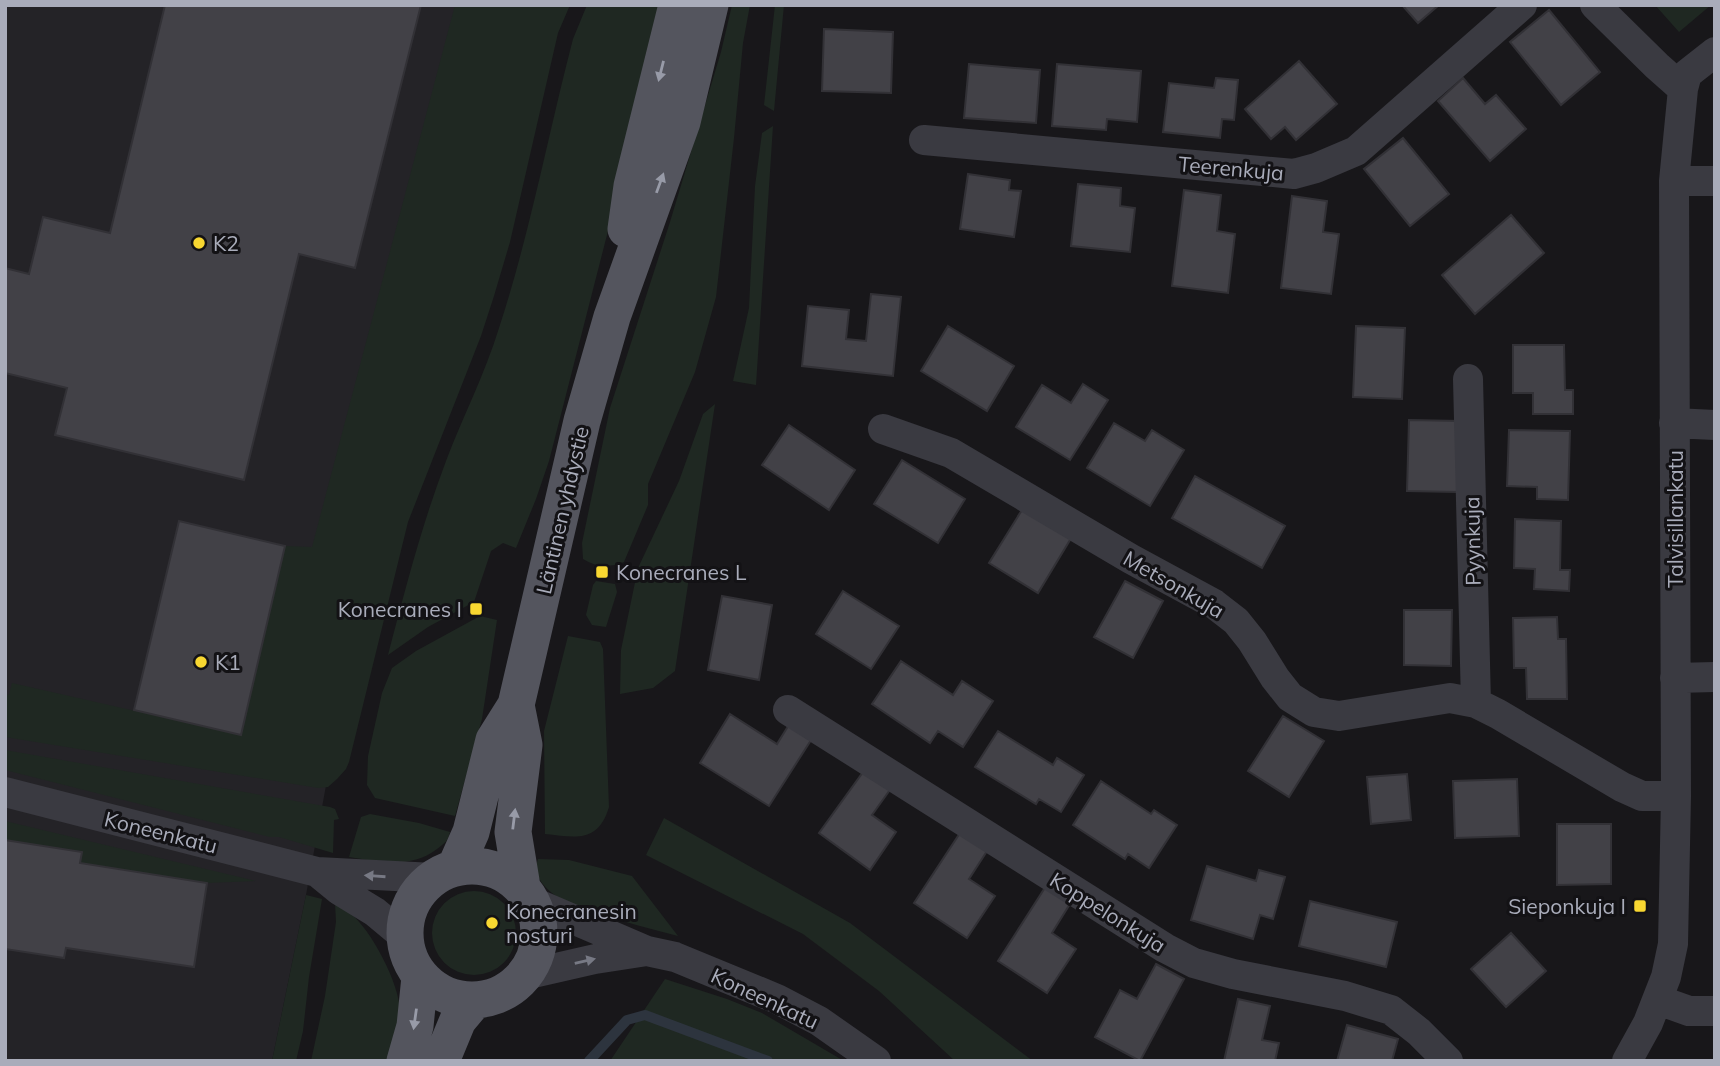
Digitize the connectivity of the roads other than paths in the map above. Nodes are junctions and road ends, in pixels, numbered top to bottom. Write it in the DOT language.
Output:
graph roads {
  1 [pos="677,5"];
  2 [pos="710,5"];
  3 [pos="1522,5"];
  4 [pos="1595,5"];
  5 [pos="1715,52"];
  6 [pos="1683,89"];
  7 [pos="924,140"];
  8 [pos="1674,181"];
  9 [pos="1715,181"];
  10 [pos="612,317"];
  11 [pos="1468,380"];
  12 [pos="1675,423"];
  13 [pos="1715,425"];
  14 [pos="883,429"];
  15 [pos="1715,677"];
  16 [pos="1675,678"];
  17 [pos="1476,703"];
  18 [pos="516,705"];
  19 [pos="788,709"];
  20 [pos="5,792"];
  21 [pos="1676,796"];
  22 [pos="317,872"];
  23 [pos="445,873"];
  24 [pos="527,895"];
  25 [pos="405,937"];
  26 [pos="647,951"];
  27 [pos="525,975"];
  28 [pos="420,977"];
  29 [pos="1658,1000"];
  30 [pos="474,1001"];
  31 [pos="1715,1011"];
  32 [pos="405,1061"];
  33 [pos="441,1061"];
  34 [pos="876,1061"];
  35 [pos="1448,1061"];
  36 [pos="1627,1061"];
  1 -- 10 [label="main road, Läntinen yhdystie, one-way"];
  10 -- 2 [label="main road, Läntinen yhdystie, one-way"];
  3 -- 7 [label="street, Teerenkuja"];
  4 -- 6 [label="street"];
  5 -- 6 [label="street"];
  6 -- 8 [label="street, Talvisillankatu"];
  8 -- 9 [label="street"];
  8 -- 12 [label="street, Talvisillankatu"];
  10 -- 18 [label="main road, Läntinen yhdystie"];
  11 -- 17 [label="street, Pyynkuja"];
  12 -- 13 [label="street"];
  12 -- 16 [label="street, Talvisillankatu"];
  14 -- 17 [label="street, Metsonkuja"];
  15 -- 16 [label="street"];
  16 -- 21 [label="street, Talvisillankatu"];
  17 -- 21 [label="street, Metsonkuja"];
  18 -- 23 [label="main road, Läntinen yhdystie"];
  24 -- 18 [label="main road, Läntinen yhdystie, one-way"];
  19 -- 35 [label="street, Koppelonkuja"];
  20 -- 22 [label="street, Koneenkatu"];
  21 -- 29 [label="street, Talvisillankatu"];
  23 -- 22 [label="street, Koneenkatu, one-way"];
  22 -- 25 [label="street, Koneenkatu"];
  23 -- 24 [label="main road"];
  23 -- 25 [label="main road"];
  24 -- 26 [label="street, Koneenkatu"];
  24 -- 27 [label="main road"];
  25 -- 28 [label="main road"];
  27 -- 26 [label="street, Koneenkatu, one-way"];
  26 -- 34 [label="street, Koneenkatu"];
  27 -- 30 [label="main road"];
  28 -- 30 [label="main road"];
  28 -- 32 [label="main road, one-way"];
  29 -- 31 [label="street"];
  29 -- 36 [label="street, Talvisillankatu"];
  30 -- 33 [label="main road"];
}
